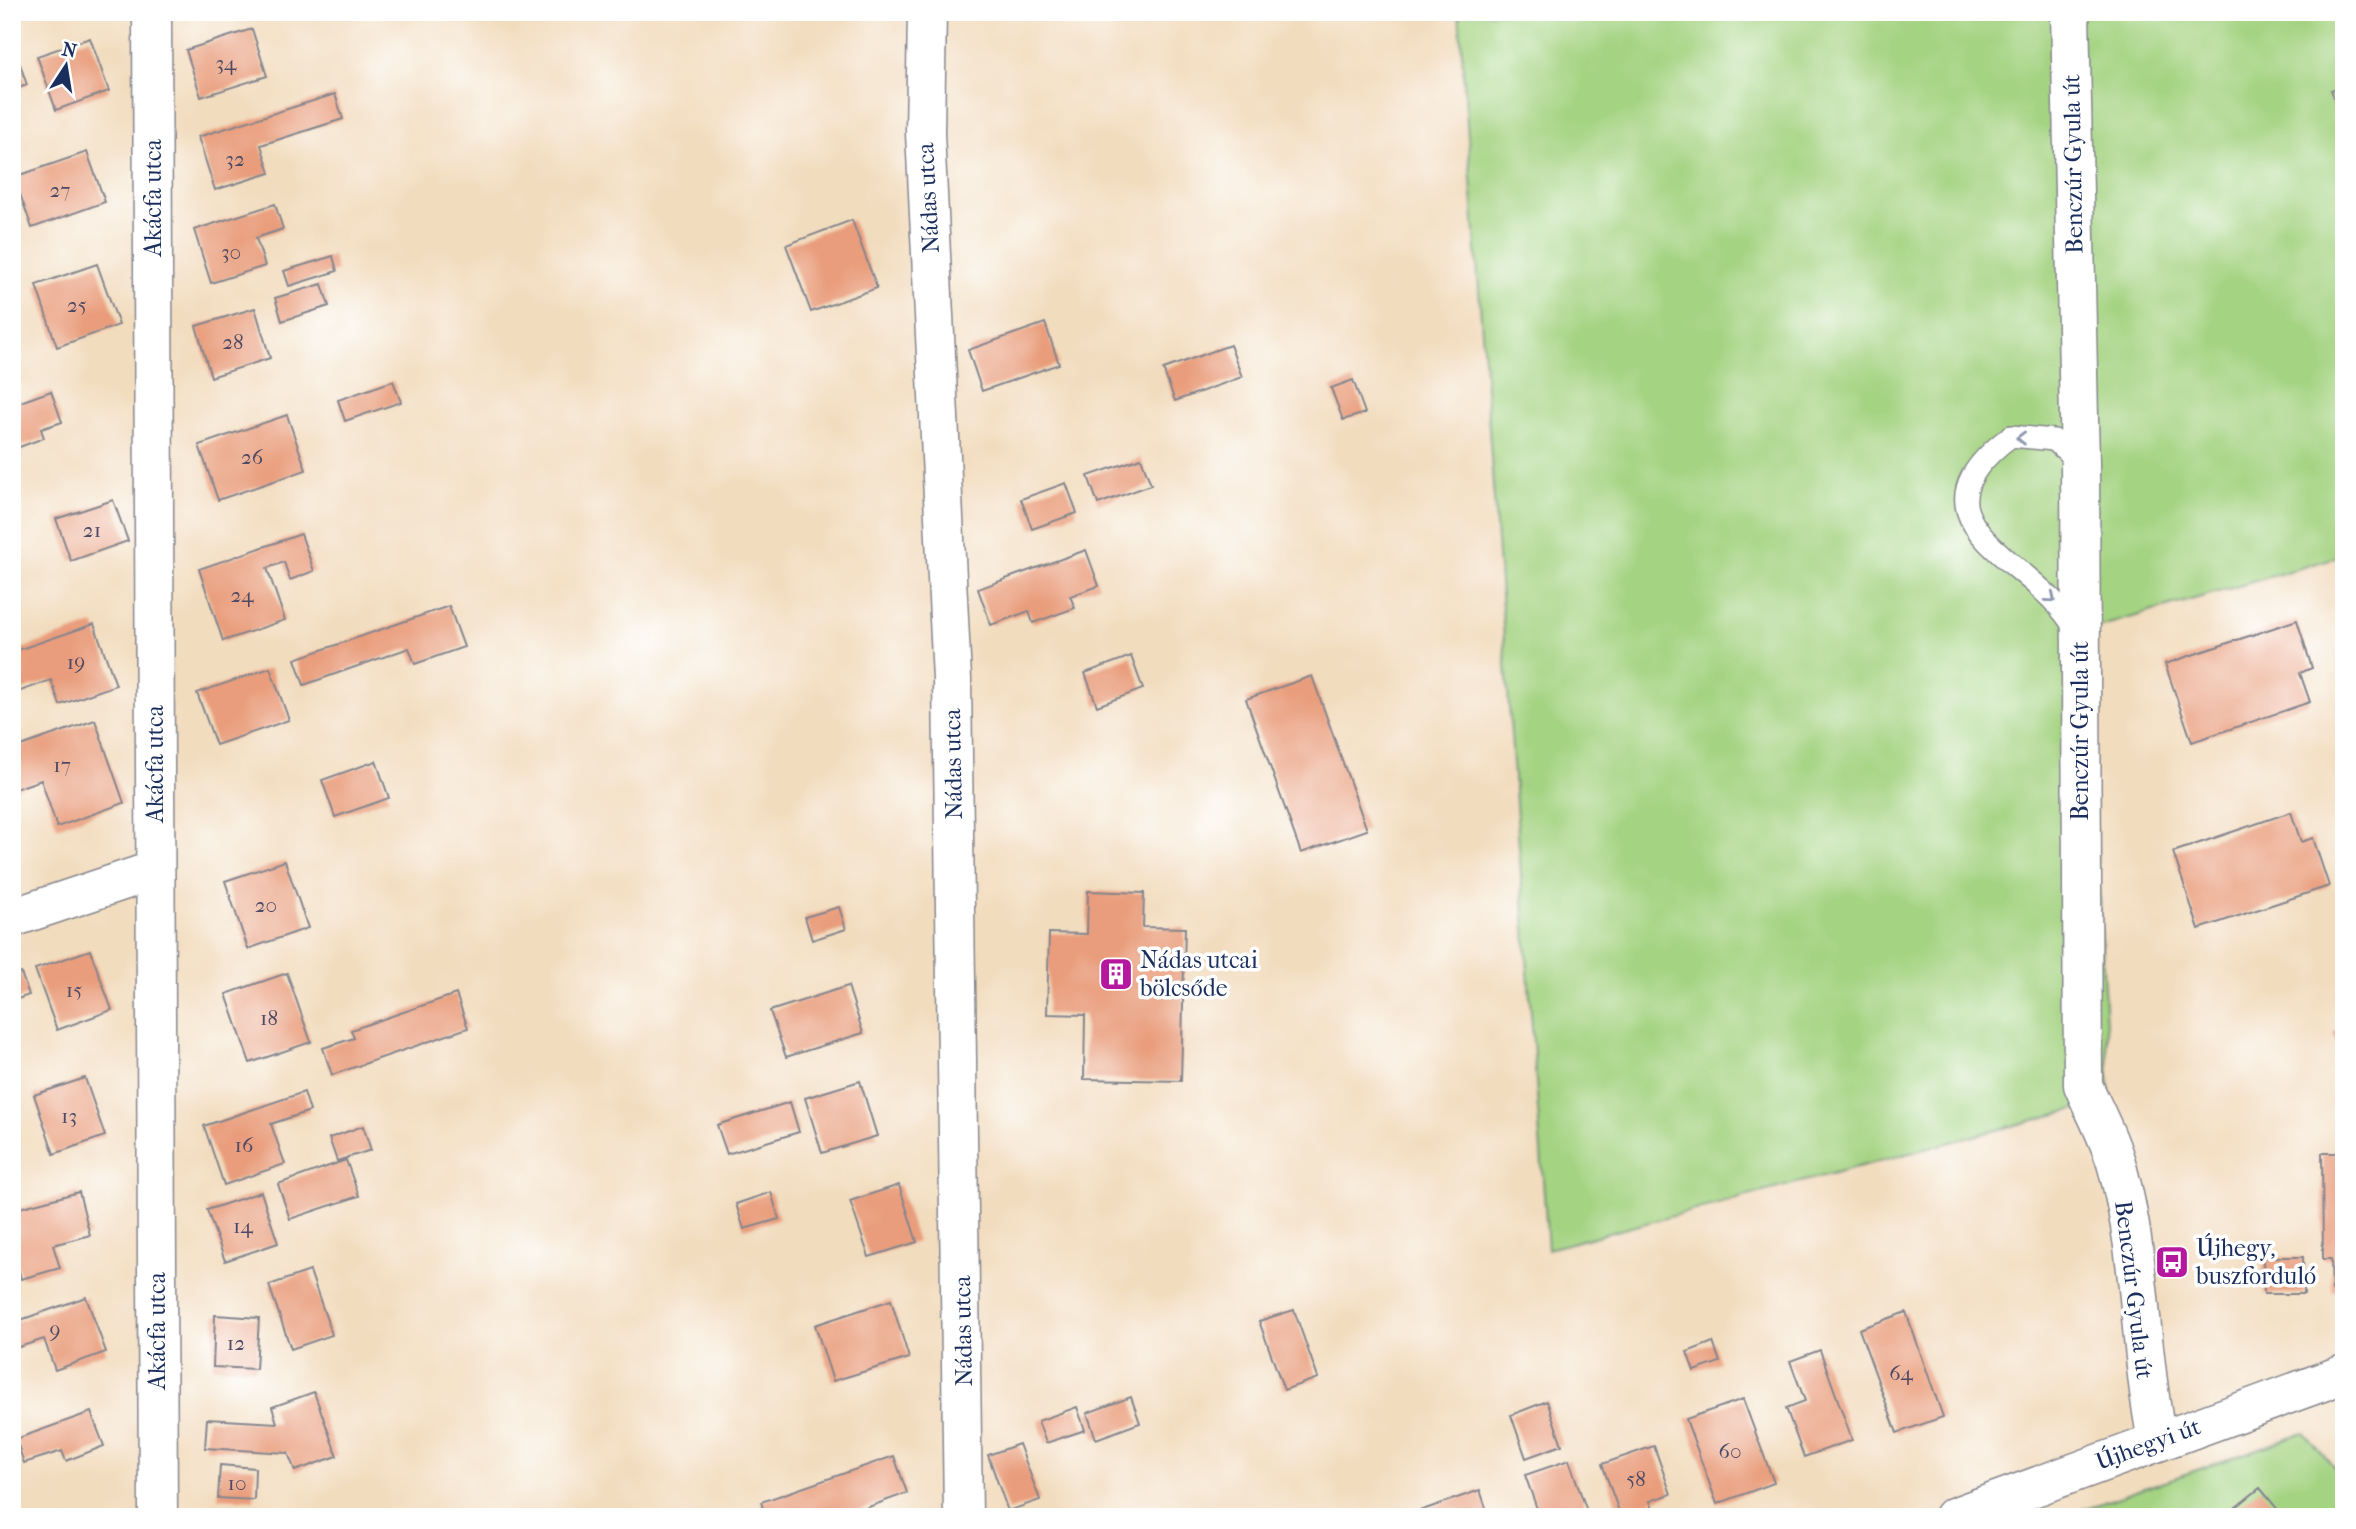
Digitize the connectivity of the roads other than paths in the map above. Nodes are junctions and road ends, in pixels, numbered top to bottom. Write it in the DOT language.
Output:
graph roads {
  1 [pos="152,12"];
  2 [pos="927,12"];
  3 [pos="2070,12"];
  4 [pos="2080,463"];
  5 [pos="2080,638"];
  6 [pos="155,870"];
  7 [pos="12,918"];
  8 [pos="2344,1374"];
  9 [pos="2157,1440"];
  10 [pos="158,1517"];
  11 [pos="963,1517"];
  12 [pos="1952,1517"];
  1 -- 6 [label="street, Akácfa utca"];
  2 -- 11 [label="street, Nádas utca"];
  3 -- 4 [label="street, Benczúr Gyula út"];
  4 -- 5 [label="street, Benczúr Gyula út"];
  4 -- 5 [label="lane, one-way"];
  5 -- 9 [label="street, Benczúr Gyula út"];
  6 -- 7 [label="street"];
  6 -- 10 [label="street, Akácfa utca"];
  8 -- 9 [label="street, Újhegyi út"];
  9 -- 12 [label="street, Újhegyi út"];
}
